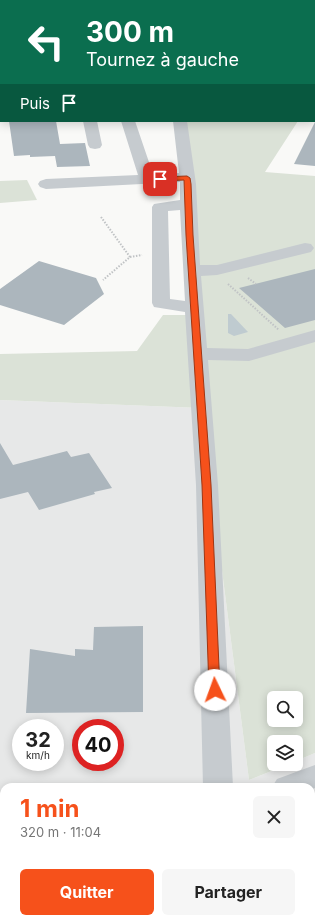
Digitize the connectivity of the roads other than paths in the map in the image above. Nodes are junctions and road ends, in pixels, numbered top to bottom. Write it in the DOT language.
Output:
graph roads {
  1 [pos="90,122"];
  2 [pos="128,122"];
  3 [pos="180,122"];
  4 [pos="95,145"];
  5 [pos="187,178"];
  6 [pos="147,179"];
  7 [pos="46,184"];
  8 [pos="189,204"];
  9 [pos="305,248"];
  10 [pos="192,271"];
  11 [pos="194,308"];
  12 [pos="315,336"];
  13 [pos="198,354"];
  14 [pos="315,776"];
  15 [pos="218,783"];
  16 [pos="297,783"];
  1 -- 4 [label="street"];
  2 -- 6 [label="street"];
  3 -- 5 [label="street"];
  5 -- 6 [label="street"];
  5 -- 8 [label="street"];
  6 -- 7 [label="street"];
  8 -- 10 [label="street"];
  8 -- 11 [label="street"];
  9 -- 10 [label="street"];
  10 -- 11 [label="street"];
  11 -- 13 [label="street"];
  12 -- 13 [label="street"];
  13 -- 15 [label="street"];
  14 -- 16 [label="street"];
}
